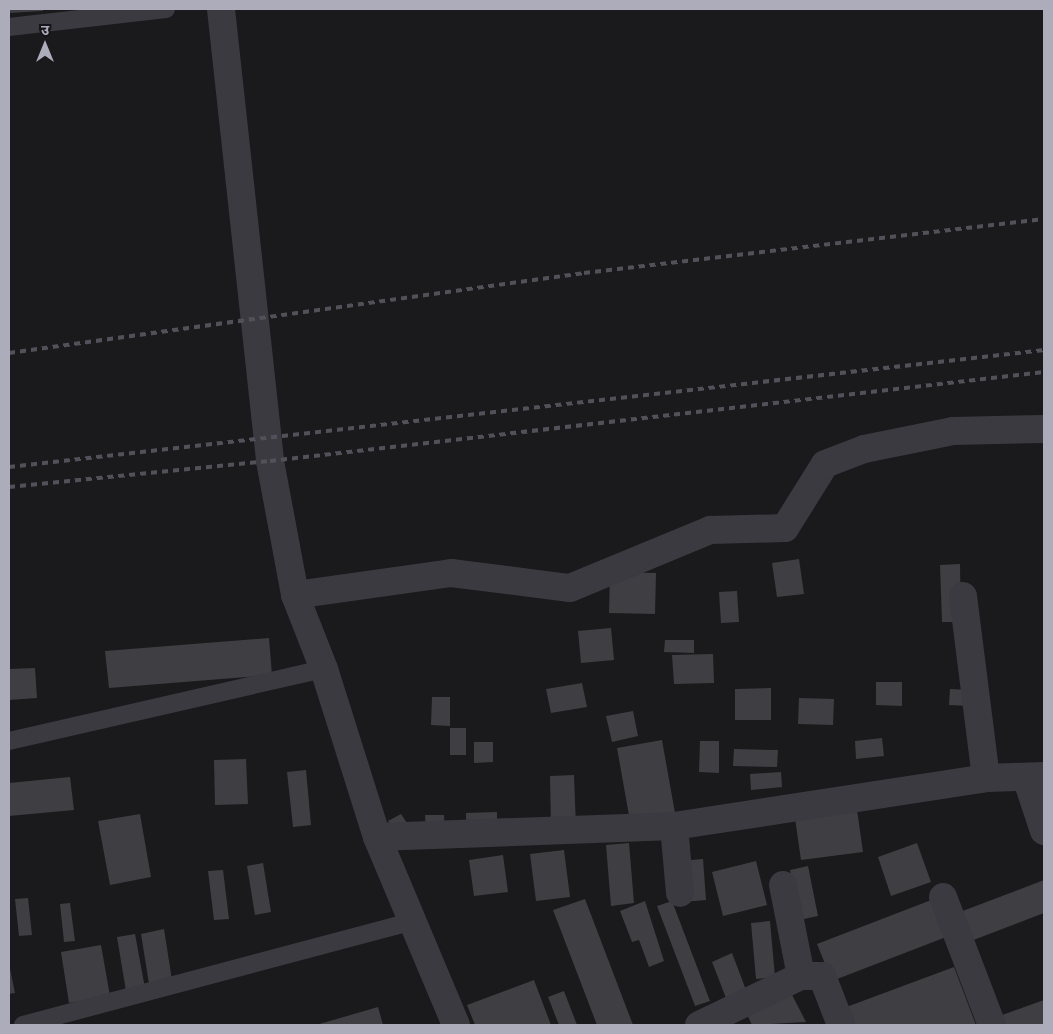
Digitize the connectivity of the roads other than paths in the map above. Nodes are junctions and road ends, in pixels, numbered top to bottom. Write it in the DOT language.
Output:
graph roads {
  1 [pos="166,9"];
  2 [pos="221,9"];
  3 [pos="9,27"];
  4 [pos="1044,429"];
  5 [pos="295,595"];
  6 [pos="963,596"];
  7 [pos="324,669"];
  8 [pos="9,741"];
  9 [pos="1035,777"];
  10 [pos="986,778"];
  11 [pos="674,826"];
  12 [pos="1044,831"];
  13 [pos="377,836"];
  14 [pos="783,885"];
  15 [pos="680,893"];
  16 [pos="943,897"];
  17 [pos="414,921"];
  18 [pos="801,976"];
  19 [pos="23,1025"];
  20 [pos="456,1025"];
  21 [pos="699,1025"];
  22 [pos="841,1025"];
  23 [pos="992,1025"];
  1 -- 3 [label="lane"];
  2 -- 5 [label="street"];
  4 -- 5 [label="street"];
  5 -- 7 [label="street"];
  6 -- 10 [label="street"];
  7 -- 8 [label="lane"];
  7 -- 13 [label="street"];
  9 -- 10 [label="street"];
  9 -- 12 [label="street"];
  10 -- 11 [label="street"];
  11 -- 13 [label="street"];
  11 -- 15 [label="street"];
  13 -- 17 [label="street"];
  14 -- 18 [label="street"];
  16 -- 23 [label="street"];
  17 -- 19 [label="lane"];
  17 -- 20 [label="street"];
  18 -- 21 [label="street"];
  18 -- 22 [label="street"];
}
